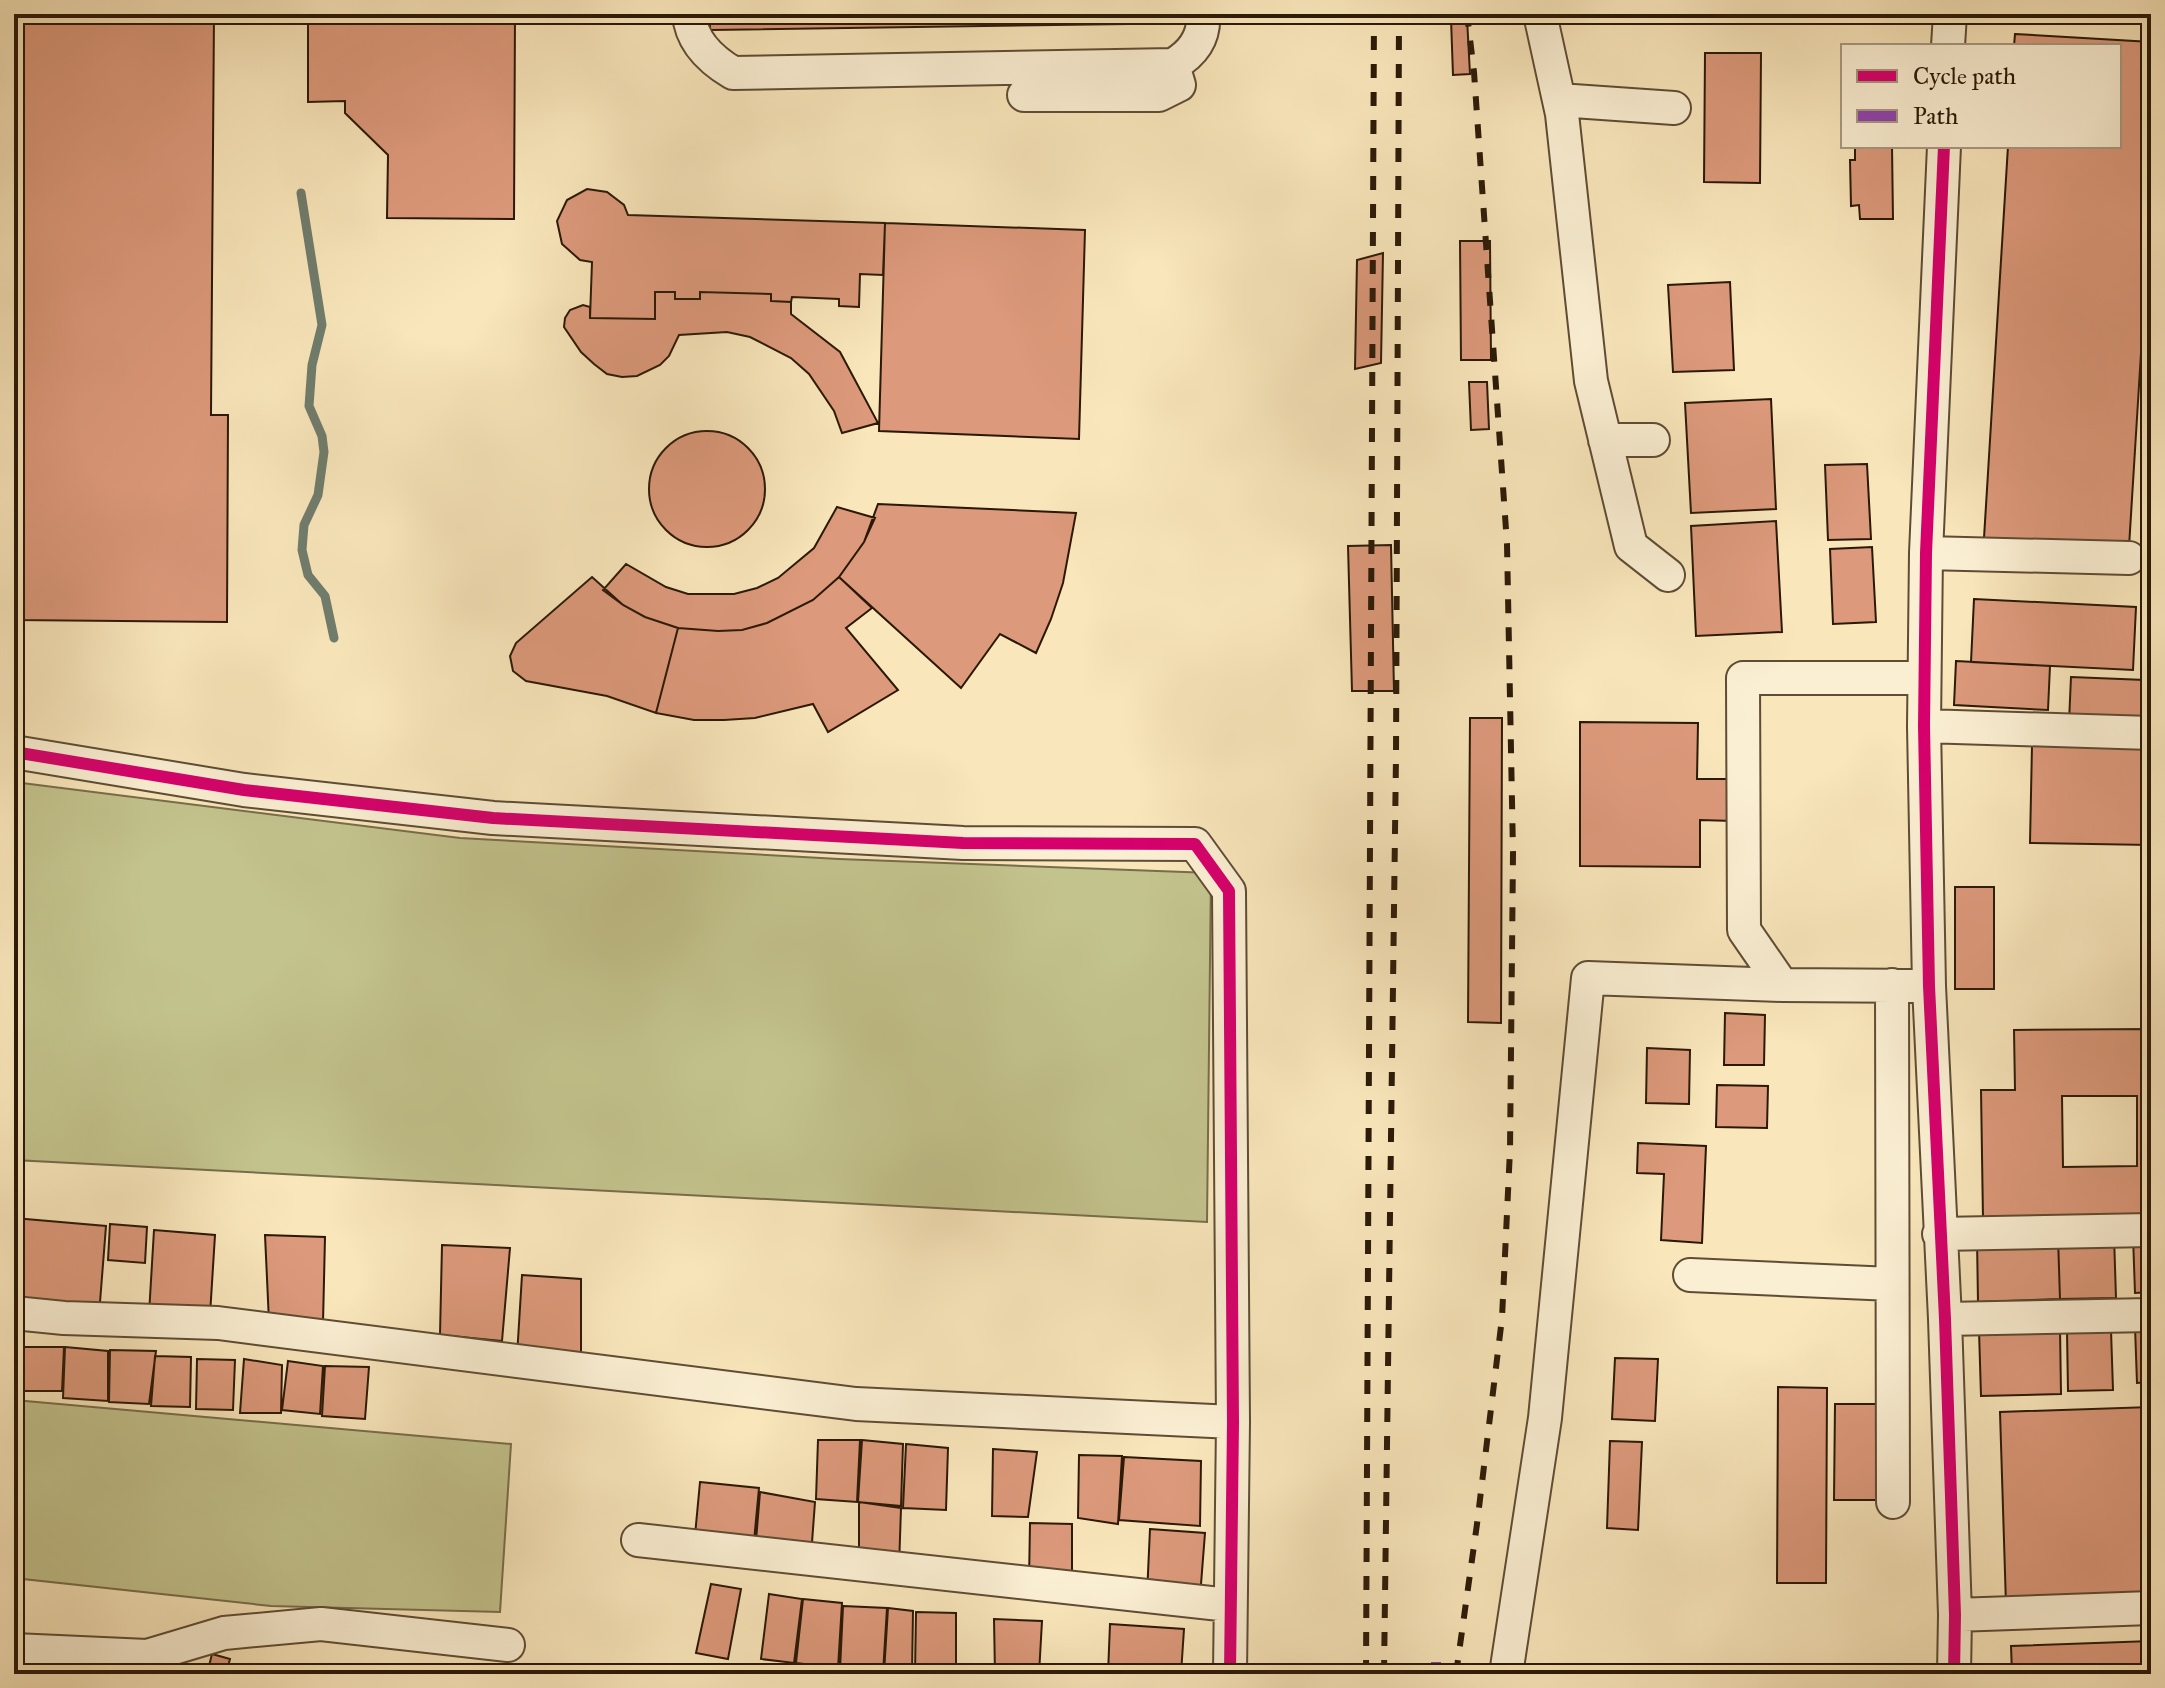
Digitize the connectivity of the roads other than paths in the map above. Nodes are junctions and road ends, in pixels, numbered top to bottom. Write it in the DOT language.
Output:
graph roads {
  1 [pos="689,14"];
  2 [pos="1203,14"];
  3 [pos="1540,14"];
  4 [pos="1950,14"];
  5 [pos="1948,44"];
  6 [pos="1173,65"];
  7 [pos="1024,95"];
  8 [pos="1559,100"];
  9 [pos="1674,108"];
  10 [pos="1944,148"];
  11 [pos="1605,440"];
  12 [pos="1653,440"];
  13 [pos="1926,553"];
  14 [pos="2129,558"];
  15 [pos="1668,575"];
  16 [pos="1924,678"];
  17 [pos="1924,726"];
  18 [pos="2151,733"];
  19 [pos="14,752"];
  20 [pos="1782,985"];
  21 [pos="1892,985"];
  22 [pos="1929,986"];
  23 [pos="2151,1230"];
  24 [pos="1939,1234"];
  25 [pos="1690,1275"];
  26 [pos="1892,1284"];
  27 [pos="14,1313"];
  28 [pos="2151,1315"];
  29 [pos="1945,1319"];
  30 [pos="1233,1422"];
  31 [pos="1893,1502"];
  32 [pos="638,1540"];
  33 [pos="1229,1605"];
  34 [pos="2151,1608"];
  35 [pos="1955,1615"];
  36 [pos="508,1645"];
  37 [pos="14,1650"];
  38 [pos="1230,1674"];
  39 [pos="1506,1674"];
  40 [pos="1954,1674"];
  1 -- 6 [label="street"];
  2 -- 6 [label="street"];
  3 -- 8 [label="street"];
  4 -- 5 [label="street"];
  6 -- 7 [label="street"];
  8 -- 9 [label="street"];
  8 -- 11 [label="street"];
  10 -- 13 [label="street"];
  11 -- 12 [label="street"];
  11 -- 15 [label="street"];
  13 -- 14 [label="street"];
  13 -- 16 [label="street"];
  16 -- 17 [label="street"];
  16 -- 20 [label="street"];
  17 -- 18 [label="street"];
  17 -- 22 [label="street"];
  19 -- 30 [label="street"];
  20 -- 21 [label="street"];
  20 -- 39 [label="street"];
  21 -- 22 [label="street"];
  21 -- 26 [label="street"];
  22 -- 24 [label="street"];
  23 -- 24 [label="street"];
  24 -- 29 [label="street"];
  25 -- 26 [label="street"];
  26 -- 31 [label="street"];
  27 -- 30 [label="street"];
  28 -- 29 [label="street"];
  29 -- 35 [label="street"];
  30 -- 33 [label="street"];
  32 -- 33 [label="street"];
  33 -- 38 [label="street"];
  34 -- 35 [label="street"];
  35 -- 40 [label="street"];
  36 -- 37 [label="street"];
}
